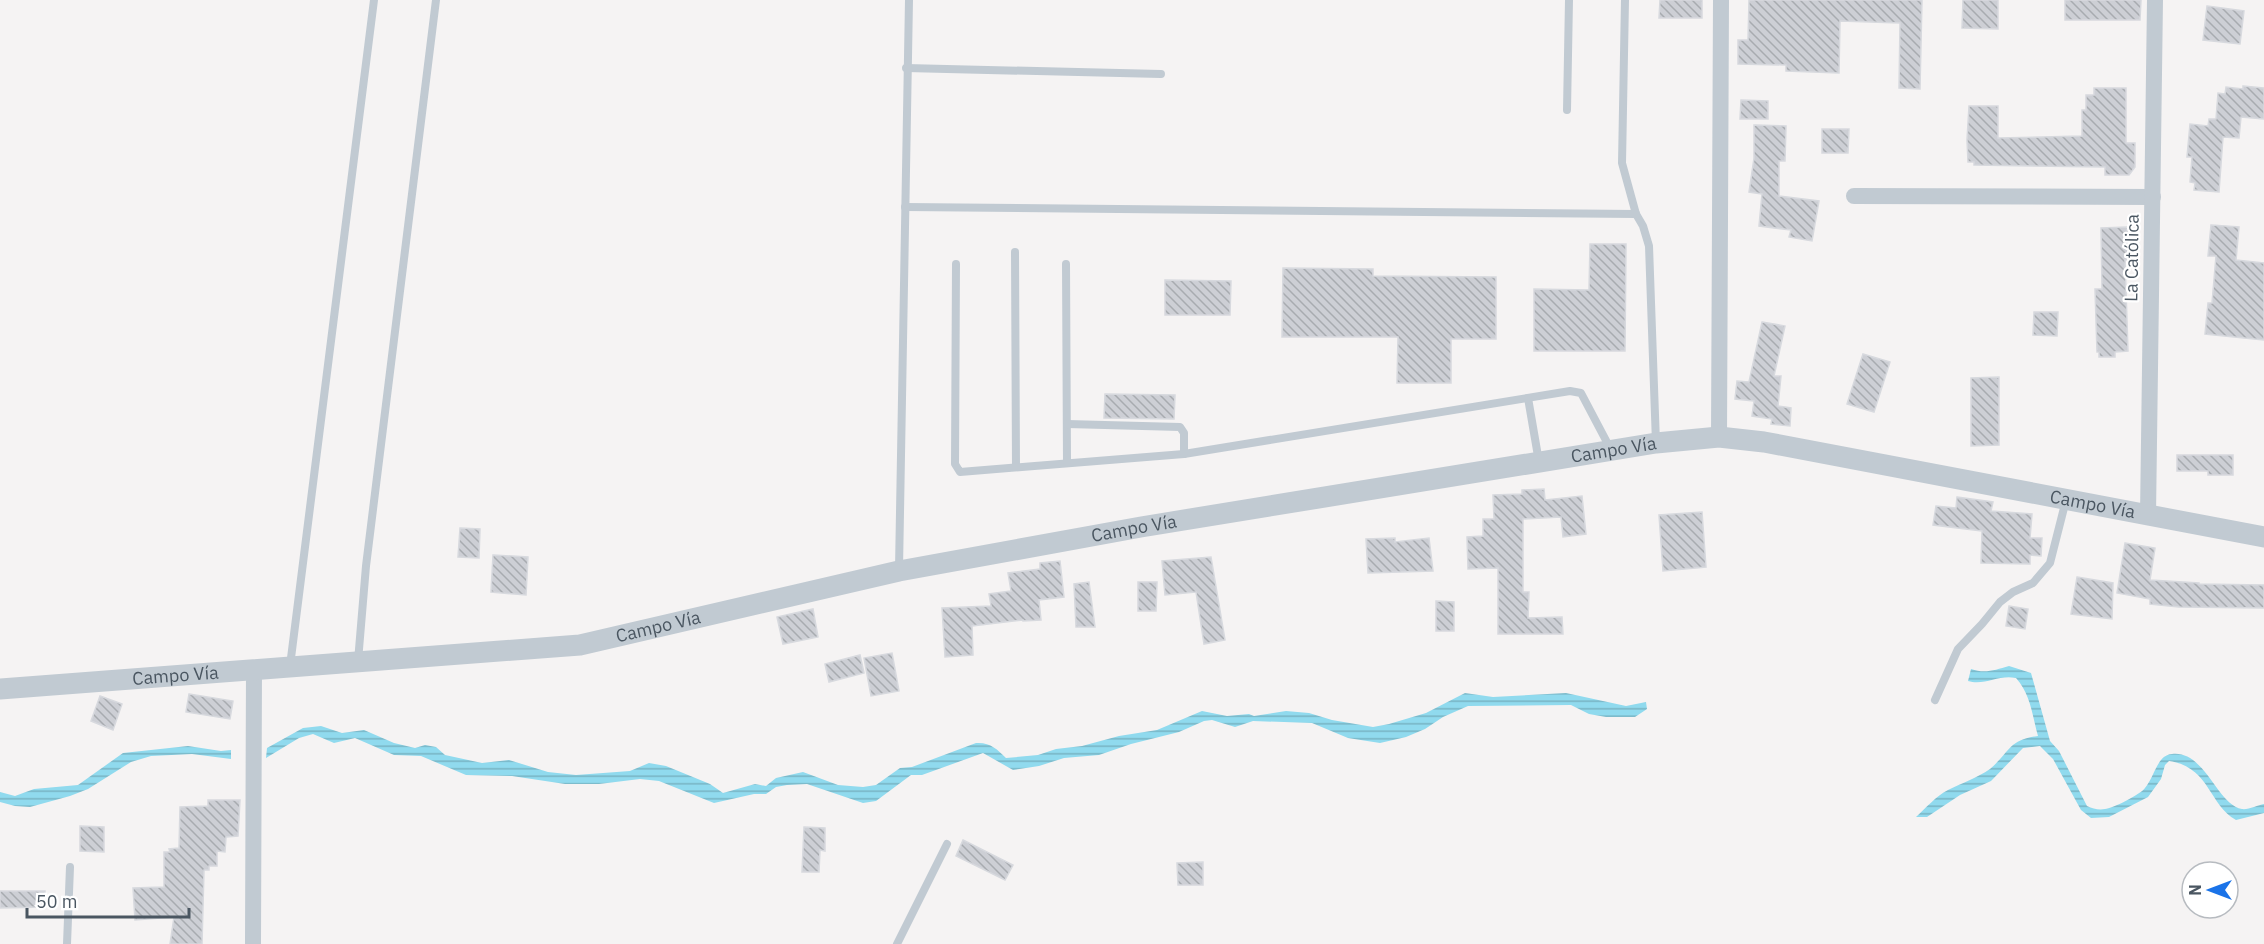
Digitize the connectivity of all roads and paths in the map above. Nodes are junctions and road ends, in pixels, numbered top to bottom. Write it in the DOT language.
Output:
graph roads {
  1 [pos="374,0"];
  2 [pos="436,0"];
  3 [pos="909,0"];
  4 [pos="1569,0"];
  5 [pos="1625,0"];
  6 [pos="1721,0"];
  7 [pos="2155,0"];
  8 [pos="906,68"];
  9 [pos="1161,74"];
  10 [pos="1568,110"];
  11 [pos="1854,196"];
  12 [pos="2153,197"];
  13 [pos="905,207"];
  14 [pos="1636,214"];
  15 [pos="1015,252"];
  16 [pos="956,264"];
  17 [pos="1066,264"];
  18 [pos="1528,398"];
  19 [pos="1067,424"];
  20 [pos="1719,437"];
  21 [pos="1656,443"];
  22 [pos="1612,451"];
  23 [pos="1184,454"];
  24 [pos="1067,463"];
  25 [pos="1539,463"];
  26 [pos="1016,467"];
  27 [pos="2066,499"];
  28 [pos="2148,516"];
  29 [pos="2264,537"];
  30 [pos="899,571"];
  31 [pos="358,661"];
  32 [pos="290,666"];
  33 [pos="254,669"];
  34 [pos="0,689"];
  35 [pos="1935,700"];
  36 [pos="947,844"];
  37 [pos="70,867"];
  38 [pos="67,944"];
  39 [pos="253,944"];
  40 [pos="897,944"];
  1 -- 32 [label="lane"];
  2 -- 31 [label="lane"];
  3 -- 8 [label="lane"];
  4 -- 10 [label="lane"];
  5 -- 14 [label="lane"];
  6 -- 20 [label="street"];
  7 -- 12 [label="street, La Católica"];
  8 -- 9 [label="lane"];
  8 -- 13 [label="lane"];
  11 -- 12 [label="street"];
  12 -- 28 [label="street, La Católica"];
  13 -- 14 [label="lane"];
  13 -- 30 [label="lane"];
  14 -- 21 [label="lane"];
  15 -- 26 [label="lane"];
  16 -- 26 [label="lane"];
  17 -- 19 [label="lane"];
  18 -- 22 [label="lane"];
  18 -- 23 [label="lane"];
  18 -- 25 [label="lane"];
  19 -- 23 [label="lane"];
  19 -- 24 [label="lane"];
  20 -- 21 [label="street, Campo Vía"];
  20 -- 27 [label="street, Campo Vía"];
  21 -- 22 [label="street, Campo Vía"];
  22 -- 25 [label="street, Campo Vía"];
  23 -- 24 [label="lane"];
  24 -- 26 [label="lane"];
  25 -- 30 [label="street, Campo Vía"];
  27 -- 28 [label="street, Campo Vía"];
  27 -- 35 [label="lane"];
  28 -- 29 [label="street, Campo Vía"];
  30 -- 31 [label="street, Campo Vía"];
  31 -- 32 [label="street, Campo Vía"];
  32 -- 33 [label="street, Campo Vía"];
  33 -- 34 [label="street, Campo Vía"];
  33 -- 39 [label="street"];
  36 -- 40 [label="lane"];
  37 -- 38 [label="lane"];
}
